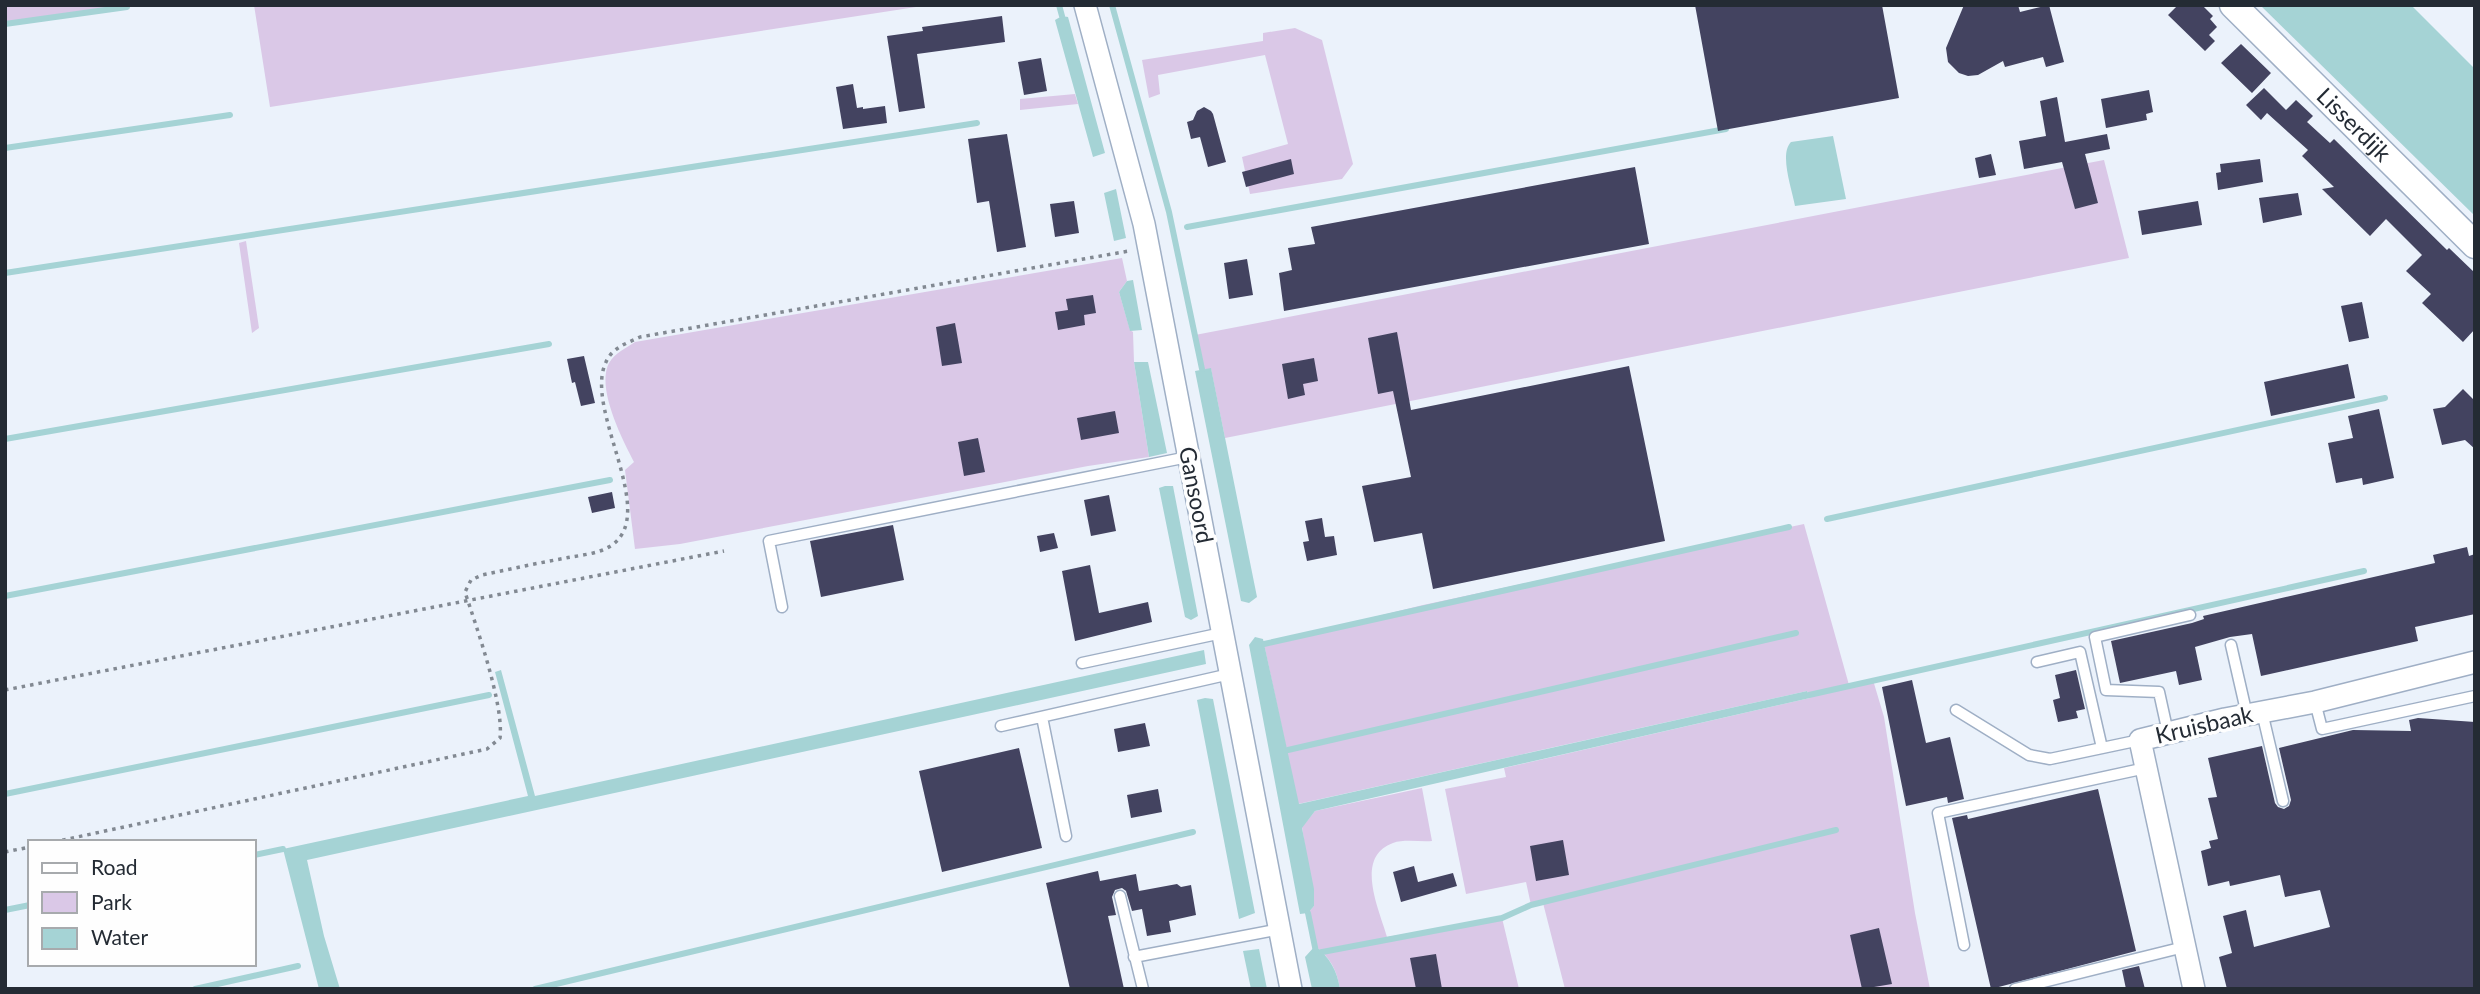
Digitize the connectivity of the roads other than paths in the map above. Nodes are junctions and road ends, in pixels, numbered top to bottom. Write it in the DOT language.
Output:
graph roads {
  1 [pos="1085,5"];
  2 [pos="2233,5"];
  3 [pos="2475,244"];
  4 [pos="1188,457"];
  5 [pos="782,607"];
  6 [pos="2190,615"];
  7 [pos="1223,633"];
  8 [pos="2231,645"];
  9 [pos="2037,662"];
  10 [pos="2475,662"];
  11 [pos="1082,663"];
  12 [pos="1230,674"];
  13 [pos="2475,696"];
  14 [pos="2315,702"];
  15 [pos="1956,709"];
  16 [pos="2254,713"];
  17 [pos="1042,717"];
  18 [pos="1001,726"];
  19 [pos="2168,733"];
  20 [pos="2140,740"];
  21 [pos="2102,748"];
  22 [pos="2146,768"];
  23 [pos="2283,802"];
  24 [pos="1066,836"];
  25 [pos="1120,895"];
  26 [pos="1280,929"];
  27 [pos="1964,945"];
  28 [pos="2184,947"];
  29 [pos="1135,957"];
  30 [pos="1143,989"];
  31 [pos="1291,989"];
  32 [pos="2015,989"];
  33 [pos="2194,989"];
  1 -- 4 [label="street, Gansoord"];
  2 -- 3 [label="street, Lisserdijk"];
  4 -- 5 [label="lane"];
  4 -- 7 [label="street, Gansoord"];
  6 -- 19 [label="lane"];
  7 -- 11 [label="lane"];
  7 -- 12 [label="street, Gansoord"];
  8 -- 16 [label="lane"];
  9 -- 21 [label="lane"];
  10 -- 14 [label="street, Kruisbaak"];
  12 -- 17 [label="lane"];
  12 -- 26 [label="street, Gansoord"];
  13 -- 14 [label="lane"];
  14 -- 16 [label="street, Kruisbaak"];
  15 -- 21 [label="lane"];
  16 -- 19 [label="street, Kruisbaak"];
  16 -- 23 [label="lane"];
  17 -- 18 [label="lane"];
  17 -- 24 [label="lane"];
  19 -- 20 [label="street, Kruisbaak"];
  20 -- 21 [label="lane"];
  20 -- 22 [label="street, Kruisbaak"];
  22 -- 27 [label="lane"];
  22 -- 28 [label="street, Kruisbaak"];
  25 -- 29 [label="lane"];
  26 -- 29 [label="lane"];
  26 -- 31 [label="street, Gansoord"];
  28 -- 32 [label="lane"];
  28 -- 33 [label="street, Kruisbaak"];
  29 -- 30 [label="lane"];
}
